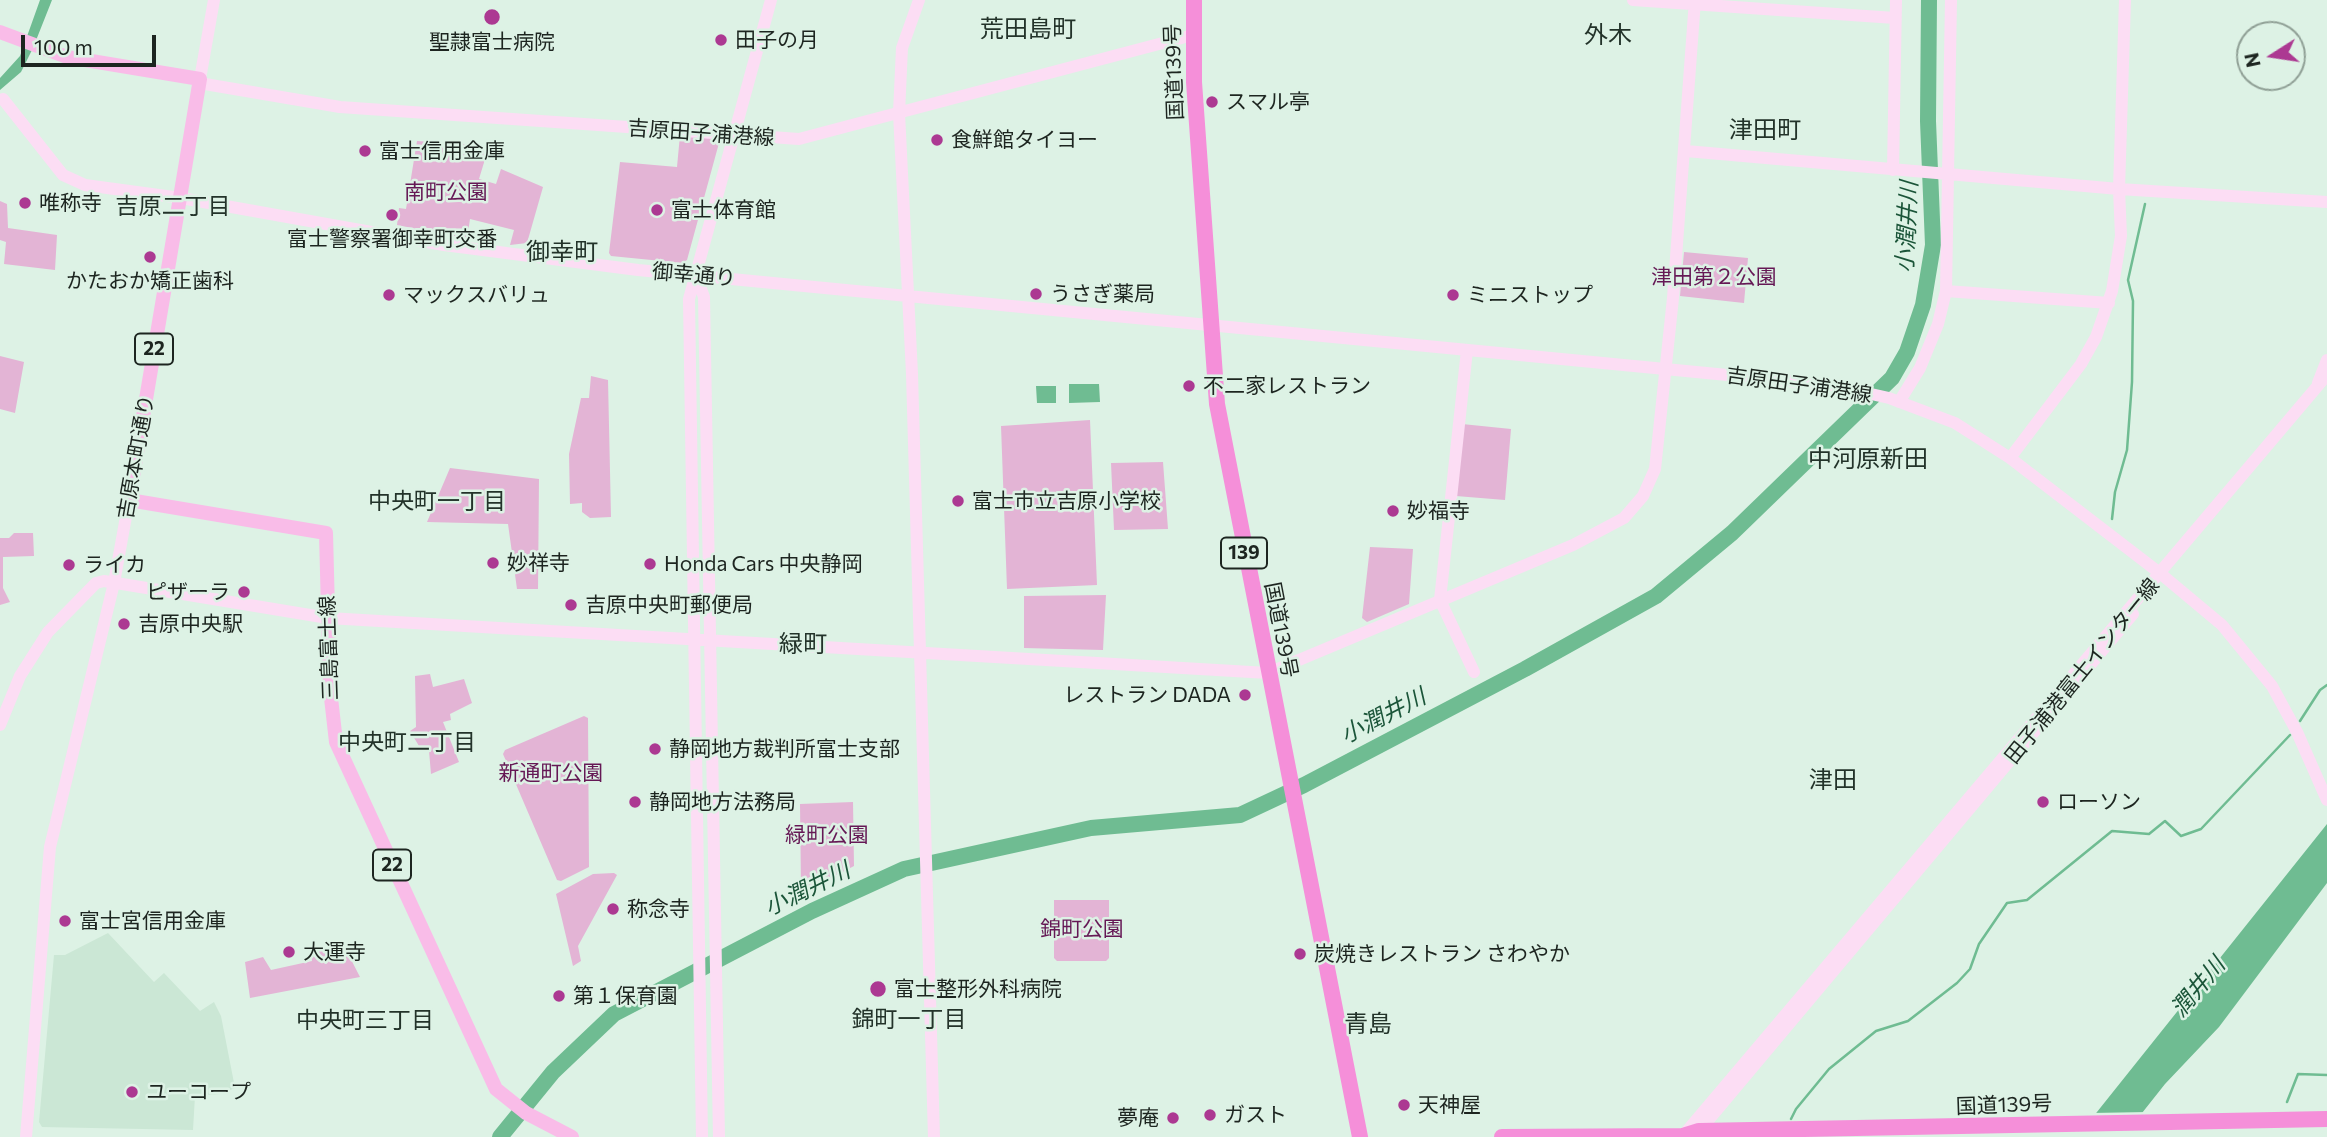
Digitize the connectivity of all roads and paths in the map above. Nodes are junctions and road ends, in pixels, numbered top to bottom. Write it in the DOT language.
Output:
graph roads {
  1 [pos="214,0"];
  2 [pos="771,0"];
  3 [pos="919,0"];
  4 [pos="1194,0"];
  5 [pos="1633,0"];
  6 [pos="1896,0"];
  7 [pos="1951,0"];
  8 [pos="2125,0"];
  9 [pos="1695,2"];
  10 [pos="1895,18"];
  11 [pos="0,32"];
  12 [pos="1193,35"];
  13 [pos="200,81"];
  14 [pos="3,99"];
  15 [pos="899,113"];
  16 [pos="734,134"];
  17 [pos="1686,151"];
  18 [pos="1897,170"];
  19 [pos="1947,174"];
  20 [pos="2119,189"];
  21 [pos="181,198"];
  22 [pos="2327,202"];
  23 [pos="696,275"];
  24 [pos="1946,291"];
  25 [pos="908,296"];
  26 [pos="2109,303"];
  27 [pos="1211,326"];
  28 [pos="1467,350"];
  29 [pos="2327,360"];
  30 [pos="1667,368"];
  31 [pos="2327,375"];
  32 [pos="2322,387"];
  33 [pos="1894,400"];
  34 [pos="2010,458"];
  35 [pos="129,499"];
  36 [pos="2161,574"];
  37 [pos="114,583"];
  38 [pos="1440,600"];
  39 [pos="328,618"];
  40 [pos="693,640"];
  41 [pos="710,641"];
  42 [pos="921,654"];
  43 [pos="1474,672"];
  44 [pos="1268,673"];
  45 [pos="0,725"];
  46 [pos="2327,800"];
  47 [pos="2327,1119"];
  48 [pos="1688,1136"];
  49 [pos="26,1137"];
  50 [pos="572,1137"];
  51 [pos="702,1137"];
  52 [pos="719,1137"];
  53 [pos="934,1137"];
  54 [pos="1360,1137"];
  55 [pos="1502,1137"];
  1 -- 13 [label="street, 吉原本町通り"];
  2 -- 16 [label="street"];
  3 -- 15 [label="street"];
  4 -- 12 [label="highway, 国道139号 / 139"];
  5 -- 9 [label="street"];
  6 -- 10 [label="street"];
  7 -- 19 [label="street"];
  8 -- 20 [label="street"];
  9 -- 10 [label="street"];
  9 -- 17 [label="street"];
  10 -- 18 [label="street"];
  11 -- 13 [label="main road"];
  12 -- 15 [label="street, 吉原田子浦港線"];
  12 -- 27 [label="highway, 国道139号 / 139"];
  13 -- 16 [label="street, 吉原田子浦港線"];
  13 -- 21 [label="main road, 吉原本町通り / 22"];
  14 -- 21 [label="street, 御幸通り"];
  15 -- 16 [label="street, 吉原田子浦港線"];
  15 -- 25 [label="street"];
  16 -- 23 [label="street"];
  17 -- 18 [label="street"];
  17 -- 30 [label="street"];
  18 -- 19 [label="street"];
  19 -- 20 [label="street"];
  19 -- 24 [label="street"];
  20 -- 22 [label="street"];
  20 -- 26 [label="street"];
  21 -- 23 [label="street, 御幸通り"];
  21 -- 35 [label="main road, 吉原本町通り / 22"];
  23 -- 25 [label="street, 御幸通り"];
  23 -- 40 [label="street"];
  23 -- 41 [label="street"];
  24 -- 26 [label="street"];
  24 -- 33 [label="street"];
  25 -- 27 [label="street, 御幸通り"];
  25 -- 42 [label="street"];
  26 -- 34 [label="street"];
  27 -- 28 [label="street, 吉原田子浦港線"];
  27 -- 44 [label="highway, 国道139号 / 139"];
  28 -- 30 [label="street, 吉原田子浦港線"];
  28 -- 38 [label="street"];
  29 -- 32 [label="street"];
  30 -- 33 [label="street, 吉原田子浦港線"];
  30 -- 38 [label="street"];
  31 -- 32 [label="street"];
  32 -- 36 [label="street"];
  33 -- 34 [label="street, 吉原田子浦港線"];
  34 -- 36 [label="street, 吉原田子浦港線"];
  35 -- 37 [label="street, 吉原本町通り"];
  35 -- 39 [label="main road, 三島富士線 / 22"];
  36 -- 46 [label="street, 吉原田子浦港線"];
  36 -- 48 [label="street, 田子浦港富士インター線"];
  37 -- 39 [label="street"];
  37 -- 45 [label="street"];
  37 -- 49 [label="street, 吉原本町通り"];
  38 -- 43 [label="street"];
  38 -- 44 [label="street"];
  39 -- 40 [label="street"];
  39 -- 50 [label="main road, 三島富士線 / 22"];
  40 -- 41 [label="street"];
  40 -- 51 [label="street"];
  41 -- 42 [label="street"];
  41 -- 52 [label="street"];
  42 -- 44 [label="street"];
  42 -- 53 [label="street"];
  44 -- 54 [label="highway, 国道139号 / 139"];
  47 -- 48 [label="highway, 国道139号"];
  48 -- 55 [label="highway, 国道139号"];
}
